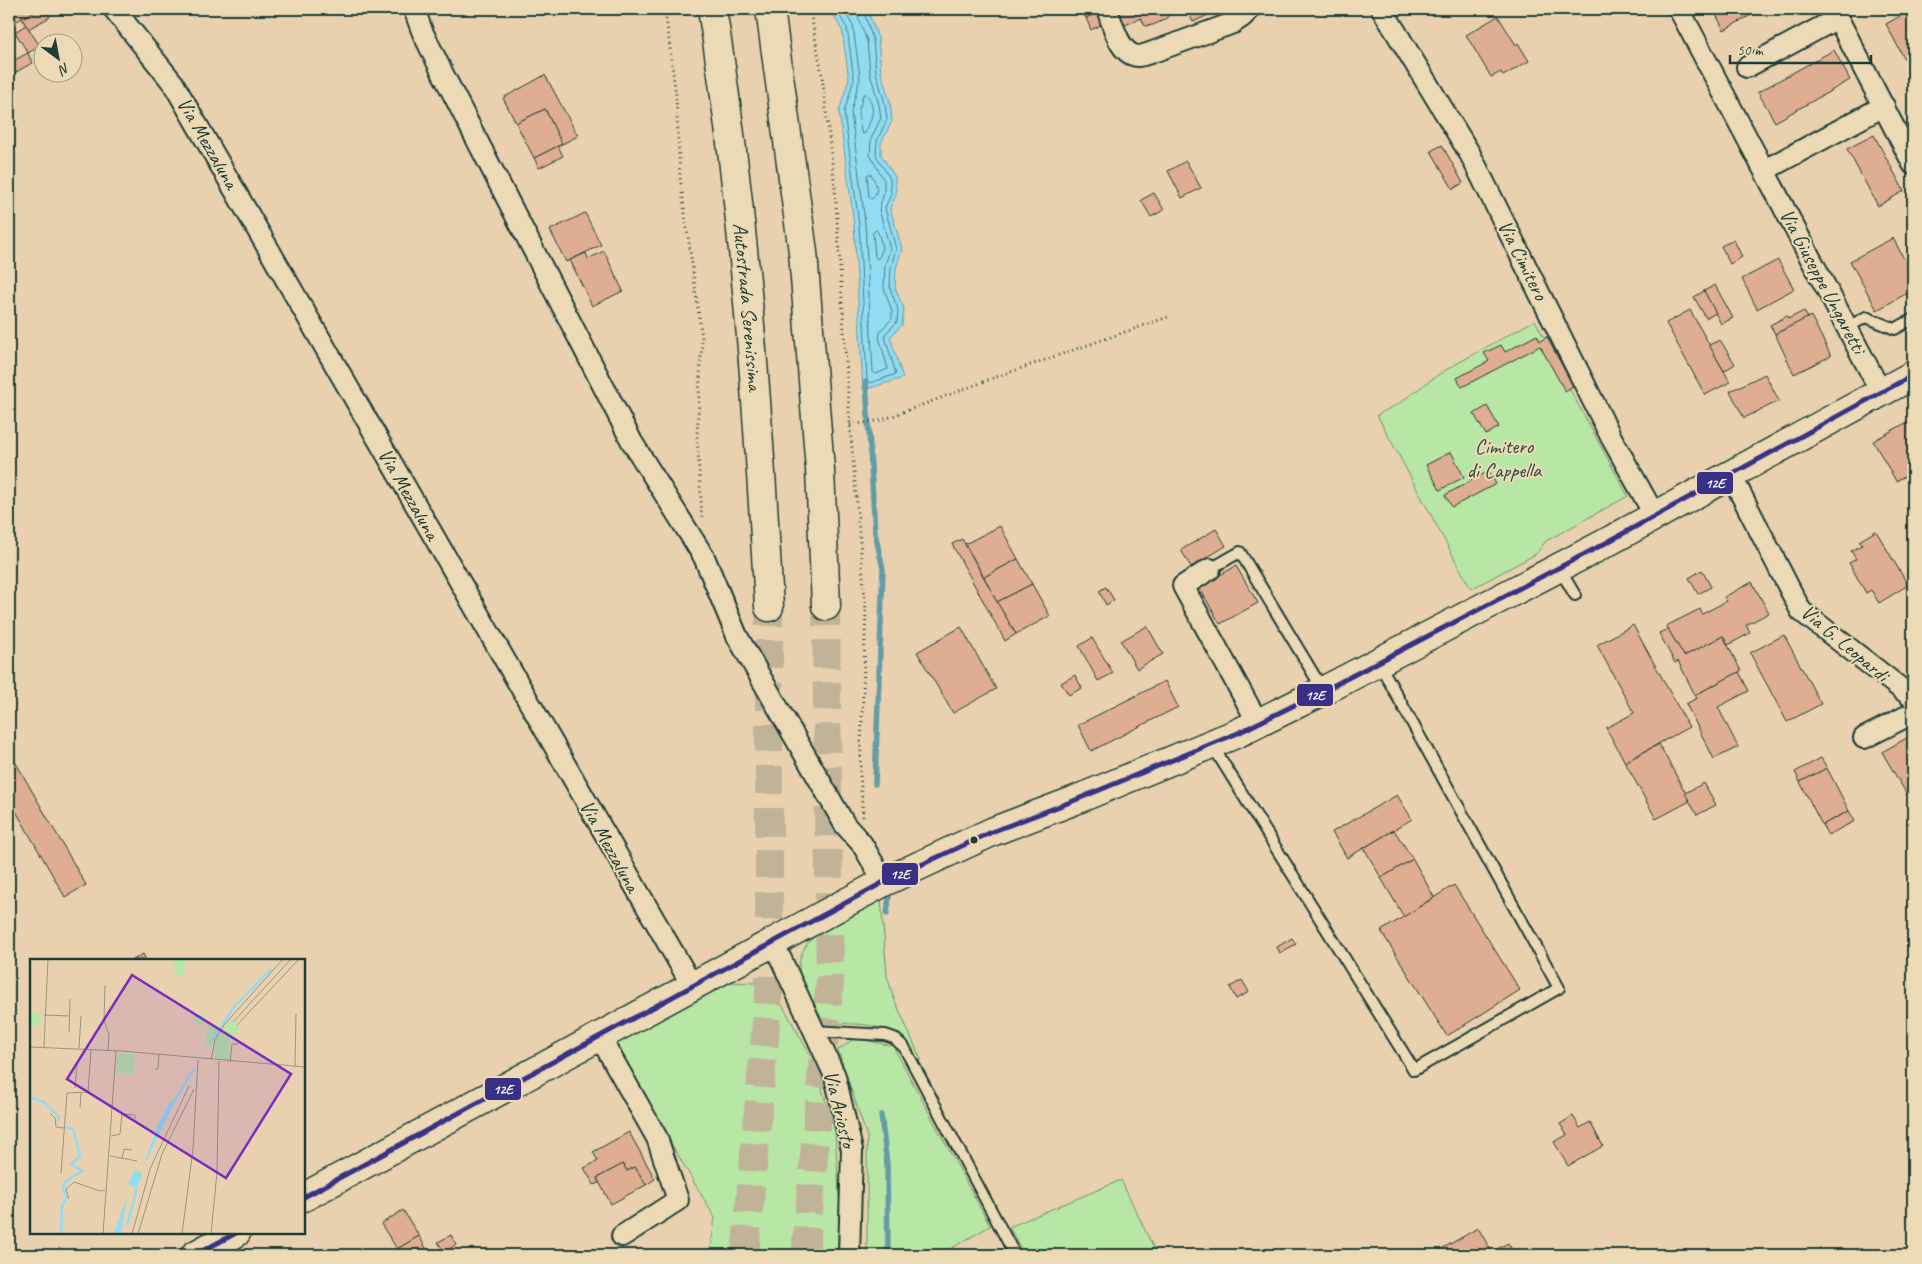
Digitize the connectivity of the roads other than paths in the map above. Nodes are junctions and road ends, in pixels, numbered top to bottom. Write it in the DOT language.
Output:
graph roads {
  1 [pos="114,9"];
  2 [pos="414,9"];
  3 [pos="712,9"];
  4 [pos="770,9"];
  5 [pos="1250,9"];
  6 [pos="1382,9"];
  7 [pos="1679,9"];
  8 [pos="1836,13"];
  9 [pos="1110,18"];
  10 [pos="1747,67"];
  11 [pos="1884,106"];
  12 [pos="1913,164"];
  13 [pos="1765,170"];
  14 [pos="1913,320"];
  15 [pos="1848,327"];
  16 [pos="1913,374"];
  17 [pos="1882,392"];
  18 [pos="1731,475"];
  19 [pos="1655,516"];
  20 [pos="1214,566"];
  21 [pos="1559,568"];
  22 [pos="1575,596"];
  23 [pos="769,606"];
  24 [pos="826,606"];
  25 [pos="1378,661"];
  26 [pos="1323,691"];
  27 [pos="1913,698"];
  28 [pos="1913,713"];
  29 [pos="1256,724"];
  30 [pos="1864,738"];
  31 [pos="1212,744"];
  32 [pos="884,882"];
  33 [pos="774,944"];
  34 [pos="693,988"];
  35 [pos="814,1031"];
  36 [pos="600,1037"];
  37 [pos="305,1195"];
  38 [pos="234,1234"];
  39 [pos="622,1236"];
  40 [pos="195,1255"];
  41 [pos="849,1255"];
  42 [pos="1015,1255"];
  1 -- 34 [label="street, Via Mezzaluna"];
  2 -- 32 [label="street"];
  3 -- 23 [label="main road, Autostrada Serenissima"];
  4 -- 24 [label="main road"];
  5 -- 9 [label="street"];
  6 -- 19 [label="street, Via Cimitero"];
  7 -- 13 [label="street, Via Giuseppe Ungaretti"];
  8 -- 10 [label="street"];
  8 -- 11 [label="street"];
  11 -- 12 [label="street"];
  11 -- 13 [label="street"];
  13 -- 15 [label="street, Via Giuseppe Ungaretti"];
  14 -- 15 [label="lane"];
  15 -- 17 [label="street, Via Giuseppe Ungaretti"];
  16 -- 17 [label="main road"];
  17 -- 18 [label="main road"];
  18 -- 19 [label="main road"];
  18 -- 27 [label="street, Via G. Leopardi"];
  19 -- 21 [label="main road"];
  20 -- 26 [label="lane"];
  20 -- 29 [label="street"];
  21 -- 22 [label="lane"];
  21 -- 25 [label="main road"];
  25 -- 26 [label="main road"];
  25 -- 31 [label="lane"];
  26 -- 29 [label="main road"];
  28 -- 30 [label="street"];
  29 -- 31 [label="main road"];
  31 -- 32 [label="main road"];
  32 -- 33 [label="main road"];
  33 -- 34 [label="main road"];
  33 -- 35 [label="street, Via Ariosto"];
  34 -- 36 [label="main road"];
  35 -- 41 [label="street, Via Ariosto"];
  35 -- 42 [label="lane"];
  36 -- 37 [label="main road"];
  36 -- 39 [label="street"];
  38 -- 40 [label="main road"];
}
